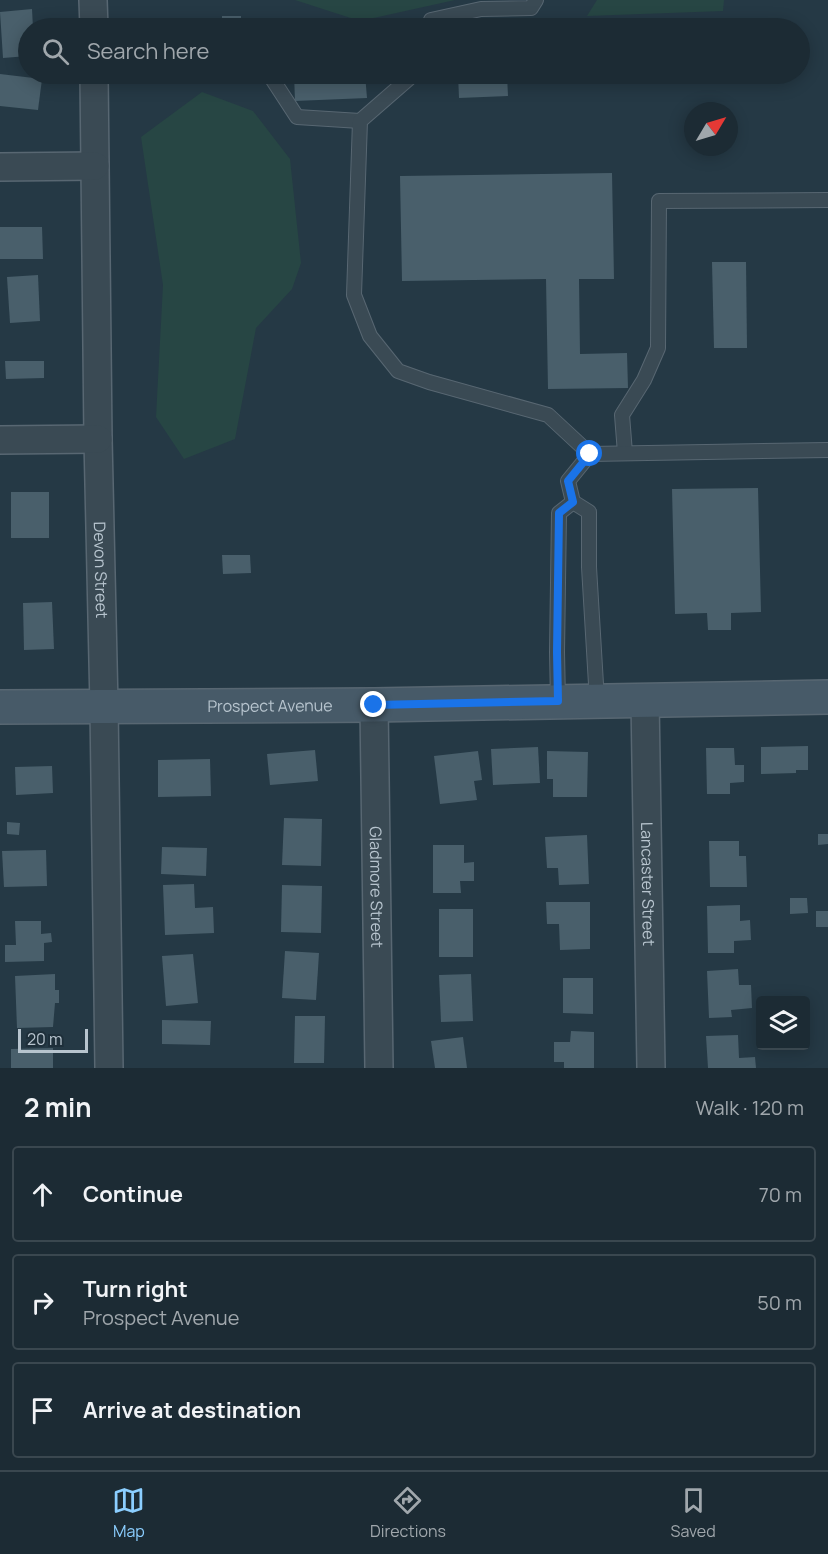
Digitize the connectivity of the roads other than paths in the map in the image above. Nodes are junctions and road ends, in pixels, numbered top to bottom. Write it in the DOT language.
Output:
graph roads {
  1 [pos="93,0"];
  2 [pos="536,0"];
  3 [pos="94,18"];
  4 [pos="440,18"];
  5 [pos="94,84"];
  6 [pos="276,84"];
  7 [pos="403,84"];
  8 [pos="360,122"];
  9 [pos="95,166"];
  10 [pos="0,167"];
  11 [pos="828,200"];
  12 [pos="98,440"];
  13 [pos="0,441"];
  14 [pos="828,450"];
  15 [pos="625,453"];
  16 [pos="590,454"];
  17 [pos="573,502"];
  18 [pos="828,697"];
  19 [pos="645,700"];
  20 [pos="558,701"];
  21 [pos="597,701"];
  22 [pos="374,705"];
  23 [pos="104,706"];
  24 [pos="0,707"];
  25 [pos="109,1068"];
  26 [pos="379,1068"];
  27 [pos="651,1068"];
  1 -- 3 [label="street"];
  2 -- 4 [label="lane"];
  5 -- 9 [label="street, Devon Street"];
  6 -- 8 [label="lane"];
  7 -- 8 [label="lane"];
  8 -- 16 [label="lane"];
  9 -- 10 [label="street"];
  9 -- 12 [label="street, Devon Street"];
  11 -- 15 [label="lane"];
  12 -- 13 [label="street"];
  12 -- 23 [label="street, Devon Street"];
  14 -- 15 [label="lane"];
  15 -- 16 [label="lane"];
  16 -- 17 [label="lane"];
  17 -- 20 [label="lane"];
  17 -- 21 [label="lane"];
  18 -- 19 [label="street, Prospect Avenue"];
  19 -- 21 [label="street, Prospect Avenue"];
  19 -- 27 [label="street, Lancaster Street"];
  20 -- 21 [label="street, Prospect Avenue"];
  20 -- 22 [label="street, Prospect Avenue"];
  22 -- 23 [label="street, Prospect Avenue"];
  22 -- 26 [label="street, Gladmore Street"];
  23 -- 24 [label="street, Prospect Avenue"];
  23 -- 25 [label="street, Devon Street"];
}
